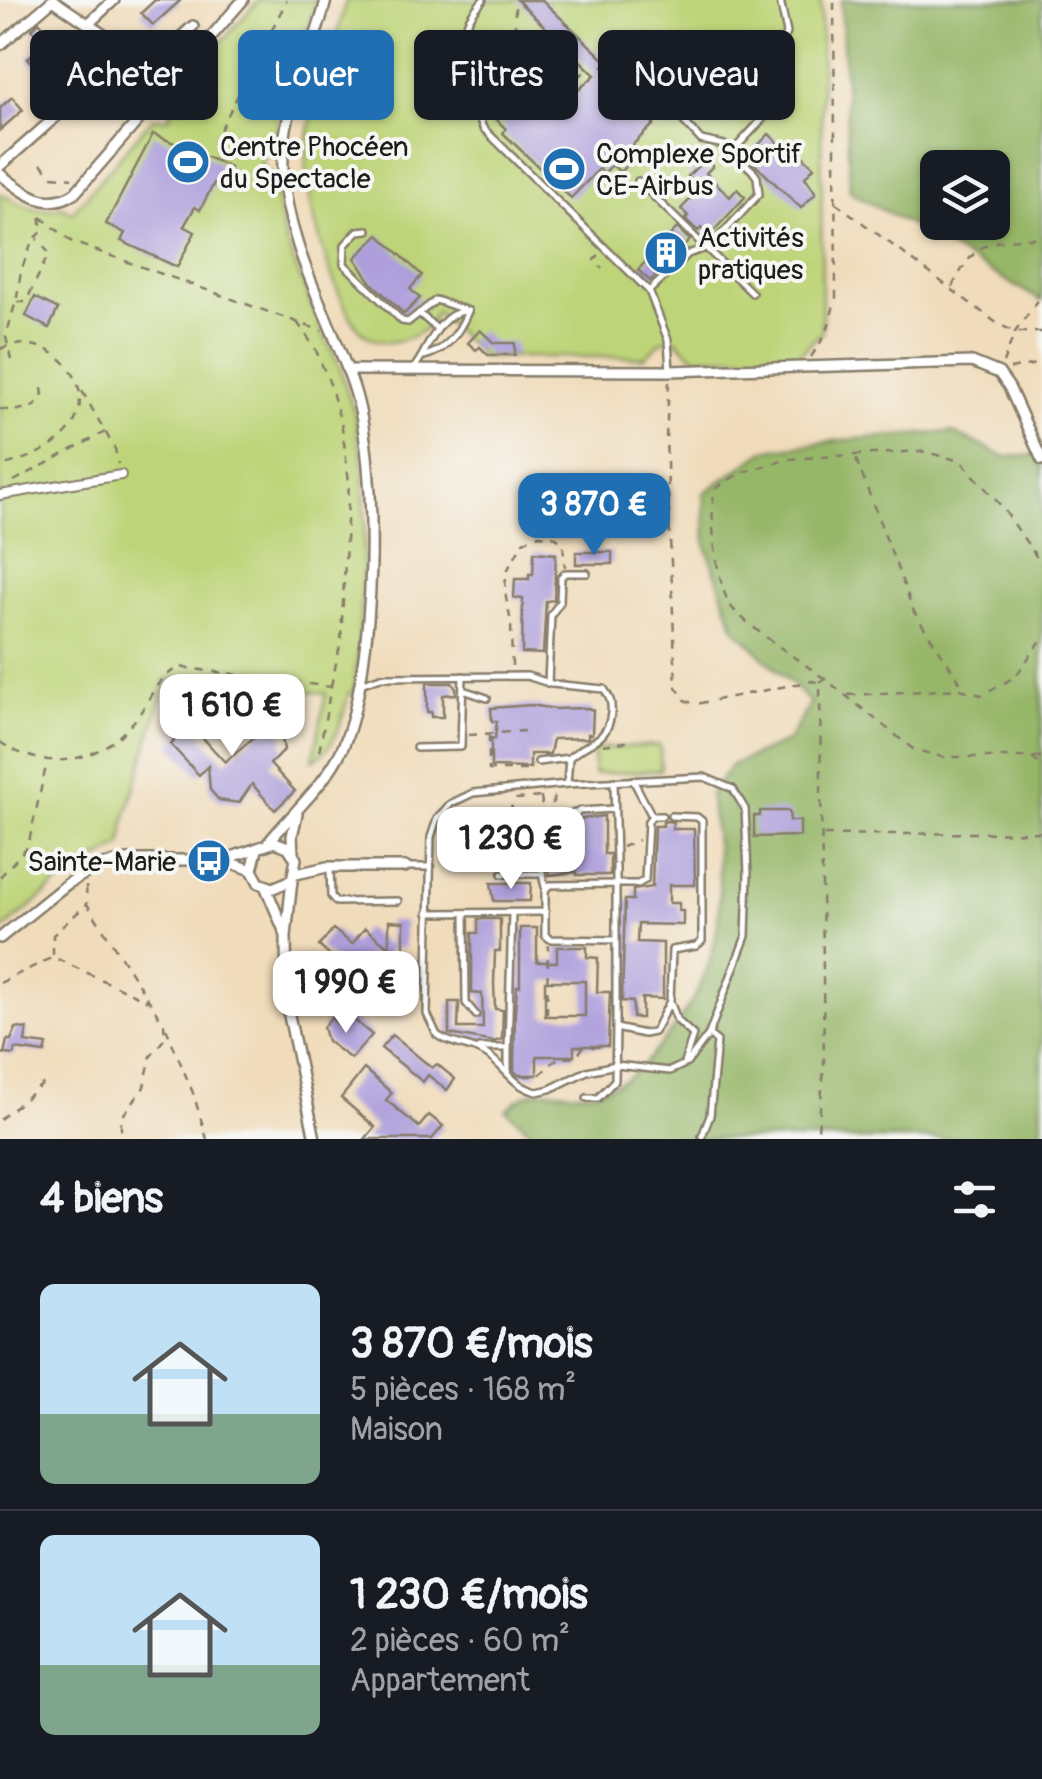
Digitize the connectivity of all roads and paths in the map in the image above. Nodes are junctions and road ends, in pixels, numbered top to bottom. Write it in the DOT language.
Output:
graph roads {
  1 [pos="53,0"];
  2 [pos="114,0"];
  3 [pos="244,0"];
  4 [pos="287,0"];
  5 [pos="326,0"];
  6 [pos="483,0"];
  7 [pos="516,0"];
  8 [pos="780,0"];
  9 [pos="834,0"];
  10 [pos="466,21"];
  11 [pos="88,24"];
  12 [pos="193,26"];
  13 [pos="96,30"];
  14 [pos="189,30"];
  15 [pos="465,30"];
  16 [pos="476,30"];
  17 [pos="516,30"];
  18 [pos="0,45"];
  19 [pos="586,70"];
  20 [pos="578,78"];
  21 [pos="52,120"];
  22 [pos="480,120"];
  23 [pos="682,120"];
  24 [pos="213,144"];
  25 [pos="732,152"];
  26 [pos="0,166"];
  27 [pos="0,174"];
  28 [pos="638,181"];
  29 [pos="37,200"];
  30 [pos="835,202"];
  31 [pos="41,217"];
  32 [pos="368,230"];
  33 [pos="1042,237"];
  34 [pos="36,238"];
  35 [pos="606,247"];
  36 [pos="706,249"];
  37 [pos="602,268"];
  38 [pos="952,289"];
  39 [pos="650,291"];
  40 [pos="752,292"];
  41 [pos="1042,295"];
  42 [pos="16,302"];
  43 [pos="468,311"];
  44 [pos="419,313"];
  45 [pos="297,322"];
  46 [pos="437,329"];
  47 [pos="1015,332"];
  48 [pos="1042,332"];
  49 [pos="333,335"];
  50 [pos="6,346"];
  51 [pos="0,349"];
  52 [pos="424,356"];
  53 [pos="12,360"];
  54 [pos="1042,363"];
  55 [pos="805,366"];
  56 [pos="414,368"];
  57 [pos="347,370"];
  58 [pos="670,370"];
  59 [pos="999,374"];
  60 [pos="41,384"];
  61 [pos="80,388"];
  62 [pos="0,409"];
  63 [pos="105,432"];
  64 [pos="855,457"];
  65 [pos="1042,460"];
  66 [pos="0,466"];
  67 [pos="121,475"];
  68 [pos="14,492"];
  69 [pos="0,495"];
  70 [pos="1042,565"];
  71 [pos="565,573"];
  72 [pos="587,573"];
  73 [pos="1042,639"];
  74 [pos="362,665"];
  75 [pos="463,676"];
  76 [pos="512,676"];
  77 [pos="382,677"];
  78 [pos="825,680"];
  79 [pos="817,682"];
  80 [pos="548,683"];
  81 [pos="360,684"];
  82 [pos="331,687"];
  83 [pos="463,690"];
  84 [pos="966,691"];
  85 [pos="846,694"];
  86 [pos="488,698"];
  87 [pos="524,731"];
  88 [pos="463,735"];
  89 [pos="490,735"];
  90 [pos="598,741"];
  91 [pos="633,741"];
  92 [pos="0,742"];
  93 [pos="416,748"];
  94 [pos="1042,757"];
  95 [pos="318,758"];
  96 [pos="568,758"];
  97 [pos="1032,758"];
  98 [pos="47,762"];
  99 [pos="538,762"];
  100 [pos="1042,766"];
  101 [pos="633,780"];
  102 [pos="614,781"];
  103 [pos="559,784"];
  104 [pos="567,784"];
  105 [pos="302,802"];
  106 [pos="614,809"];
  107 [pos="532,811"];
  108 [pos="574,814"];
  109 [pos="652,816"];
  110 [pos="662,816"];
  111 [pos="671,816"];
  112 [pos="546,820"];
  113 [pos="1042,832"];
  114 [pos="822,835"];
  115 [pos="648,836"];
  116 [pos="268,843"];
  117 [pos="546,843"];
  118 [pos="257,850"];
  119 [pos="616,850"];
  120 [pos="295,856"];
  121 [pos="223,860"];
  122 [pos="328,867"];
  123 [pos="405,867"];
  124 [pos="428,867"];
  125 [pos="252,870"];
  126 [pos="85,873"];
  127 [pos="502,874"];
  128 [pos="542,874"];
  129 [pos="0,877"];
  130 [pos="294,877"];
  131 [pos="616,884"];
  132 [pos="266,887"];
  133 [pos="546,887"];
  134 [pos="398,901"];
  135 [pos="87,904"];
  136 [pos="512,912"];
  137 [pos="545,912"];
  138 [pos="428,913"];
  139 [pos="465,913"];
  140 [pos="286,936"];
  141 [pos="0,938"];
  142 [pos="550,940"];
  143 [pos="616,940"];
  144 [pos="53,957"];
  145 [pos="0,983"];
  146 [pos="150,1002"];
  147 [pos="670,1002"];
  148 [pos="547,1014"];
  149 [pos="476,1015"];
  150 [pos="164,1024"];
  151 [pos="616,1028"];
  152 [pos="709,1034"];
  153 [pos="616,1046"];
  154 [pos="475,1048"];
  155 [pos="508,1048"];
  156 [pos="616,1065"];
  157 [pos="682,1066"];
  158 [pos="508,1076"];
  159 [pos="44,1083"];
  160 [pos="607,1089"];
  161 [pos="618,1094"];
  162 [pos="587,1098"];
  163 [pos="0,1119"];
  164 [pos="702,1136"];
  165 [pos="120,1139"];
  166 [pos="208,1139"];
  167 [pos="316,1139"];
  168 [pos="817,1139"];
  1 -- 11 [label="street"];
  1 -- 18 [label="street"];
  2 -- 11 [label="street"];
  3 -- 29 [label="street"];
  4 -- 24 [label="path"];
  5 -- 49 [label="street"];
  6 -- 10 [label="lane"];
  7 -- 17 [label="path"];
  8 -- 25 [label="lane"];
  9 -- 30 [label="path"];
  10 -- 15 [label="lane"];
  10 -- 16 [label="path"];
  11 -- 13 [label="street"];
  12 -- 14 [label="street"];
  19 -- 20 [label="path"];
  21 -- 26 [label="street"];
  22 -- 35 [label="lane"];
  23 -- 25 [label="lane"];
  25 -- 36 [label="lane"];
  27 -- 29 [label="street"];
  28 -- 36 [label="lane"];
  29 -- 31 [label="path"];
  30 -- 38 [label="path"];
  30 -- 55 [label="path"];
  31 -- 34 [label="path"];
  31 -- 45 [label="path"];
  32 -- 44 [label="lane"];
  33 -- 38 [label="path"];
  34 -- 42 [label="path"];
  34 -- 42 [label="path"];
  35 -- 37 [label="path"];
  35 -- 39 [label="lane"];
  36 -- 39 [label="lane"];
  36 -- 40 [label="lane"];
  38 -- 47 [label="path"];
  39 -- 58 [label="lane"];
  41 -- 47 [label="path"];
  42 -- 50 [label="path"];
  43 -- 44 [label="lane"];
  43 -- 46 [label="lane"];
  43 -- 52 [label="lane"];
  44 -- 46 [label="lane"];
  45 -- 49 [label="path"];
  45 -- 82 [label="path"];
  46 -- 52 [label="lane"];
  47 -- 48 [label="path"];
  47 -- 59 [label="path"];
  49 -- 57 [label="street"];
  50 -- 51 [label="path"];
  50 -- 53 [label="path"];
  50 -- 61 [label="path"];
  52 -- 56 [label="lane"];
  54 -- 59 [label="path"];
  55 -- 58 [label="street"];
  55 -- 59 [label="street"];
  56 -- 57 [label="street"];
  56 -- 58 [label="street"];
  57 -- 74 [label="street"];
  58 -- 79 [label="path"];
  59 -- 65 [label="street"];
  60 -- 62 [label="path"];
  61 -- 63 [label="path"];
  61 -- 66 [label="path"];
  63 -- 67 [label="path"];
  63 -- 68 [label="path"];
  64 -- 70 [label="path"];
  64 -- 78 [label="path"];
  64 -- 84 [label="path"];
  67 -- 68 [label="street"];
  68 -- 69 [label="street"];
  71 -- 72 [label="lane"];
  71 -- 76 [label="path"];
  71 -- 80 [label="lane"];
  73 -- 84 [label="path"];
  74 -- 77 [label="lane"];
  74 -- 81 [label="street"];
  75 -- 76 [label="lane"];
  75 -- 77 [label="lane"];
  75 -- 83 [label="lane"];
  76 -- 80 [label="lane"];
  77 -- 81 [label="lane"];
  78 -- 79 [label="path"];
  78 -- 85 [label="path"];
  79 -- 114 [label="path"];
  80 -- 90 [label="lane"];
  81 -- 105 [label="street"];
  82 -- 95 [label="path"];
  82 -- 98 [label="path"];
  83 -- 86 [label="lane"];
  83 -- 88 [label="lane"];
  84 -- 85 [label="path"];
  85 -- 97 [label="path"];
  87 -- 89 [label="path"];
  88 -- 89 [label="path"];
  88 -- 93 [label="lane"];
  89 -- 99 [label="path"];
  90 -- 91 [label="path"];
  90 -- 96 [label="lane"];
  92 -- 98 [label="path"];
  94 -- 97 [label="path"];
  96 -- 99 [label="lane"];
  96 -- 104 [label="lane"];
  97 -- 100 [label="path"];
  98 -- 129 [label="path"];
  101 -- 102 [label="lane"];
  101 -- 109 [label="lane"];
  101 -- 152 [label="lane"];
  102 -- 104 [label="lane"];
  102 -- 106 [label="lane"];
  103 -- 104 [label="lane"];
  103 -- 112 [label="path"];
  103 -- 124 [label="lane"];
  105 -- 116 [label="street"];
  105 -- 120 [label="street"];
  106 -- 108 [label="lane"];
  106 -- 119 [label="lane"];
  107 -- 107 [label="path"];
  107 -- 112 [label="path"];
  108 -- 117 [label="lane"];
  108 -- 117 [label="lane"];
  109 -- 110 [label="lane"];
  109 -- 115 [label="lane"];
  111 -- 147 [label="lane"];
  112 -- 117 [label="path"];
  113 -- 114 [label="path"];
  114 -- 168 [label="path"];
  115 -- 119 [label="path"];
  115 -- 131 [label="lane"];
  116 -- 118 [label="street"];
  116 -- 120 [label="street"];
  117 -- 128 [label="lane"];
  118 -- 121 [label="street"];
  118 -- 125 [label="street"];
  119 -- 131 [label="lane"];
  120 -- 122 [label="street"];
  120 -- 130 [label="street"];
  121 -- 125 [label="street"];
  121 -- 126 [label="street"];
  122 -- 123 [label="street"];
  122 -- 130 [label="street"];
  122 -- 134 [label="lane"];
  123 -- 124 [label="lane"];
  124 -- 138 [label="lane"];
  125 -- 132 [label="street"];
  126 -- 135 [label="path"];
  126 -- 141 [label="street"];
  127 -- 128 [label="lane"];
  128 -- 133 [label="lane"];
  130 -- 132 [label="street"];
  130 -- 140 [label="street"];
  131 -- 133 [label="lane"];
  131 -- 143 [label="lane"];
  132 -- 140 [label="street"];
  133 -- 137 [label="lane"];
  135 -- 144 [label="path"];
  135 -- 146 [label="path"];
  136 -- 137 [label="lane"];
  136 -- 139 [label="lane"];
  136 -- 155 [label="lane"];
  137 -- 142 [label="lane"];
  138 -- 139 [label="lane"];
  138 -- 154 [label="lane"];
  139 -- 149 [label="lane"];
  140 -- 167 [label="street"];
  142 -- 143 [label="lane"];
  142 -- 148 [label="path"];
  143 -- 151 [label="lane"];
  144 -- 145 [label="path"];
  144 -- 146 [label="path"];
  146 -- 150 [label="path"];
  147 -- 151 [label="lane"];
  147 -- 157 [label="lane"];
  150 -- 165 [label="path"];
  150 -- 166 [label="path"];
  151 -- 153 [label="lane"];
  152 -- 157 [label="lane"];
  152 -- 164 [label="lane"];
  153 -- 156 [label="lane"];
  153 -- 158 [label="path"];
  154 -- 155 [label="lane"];
  154 -- 158 [label="lane"];
  155 -- 158 [label="lane"];
  156 -- 157 [label="lane"];
  156 -- 158 [label="lane"];
  156 -- 160 [label="lane"];
  159 -- 163 [label="path"];
  160 -- 161 [label="lane"];
  160 -- 162 [label="lane"];
}
